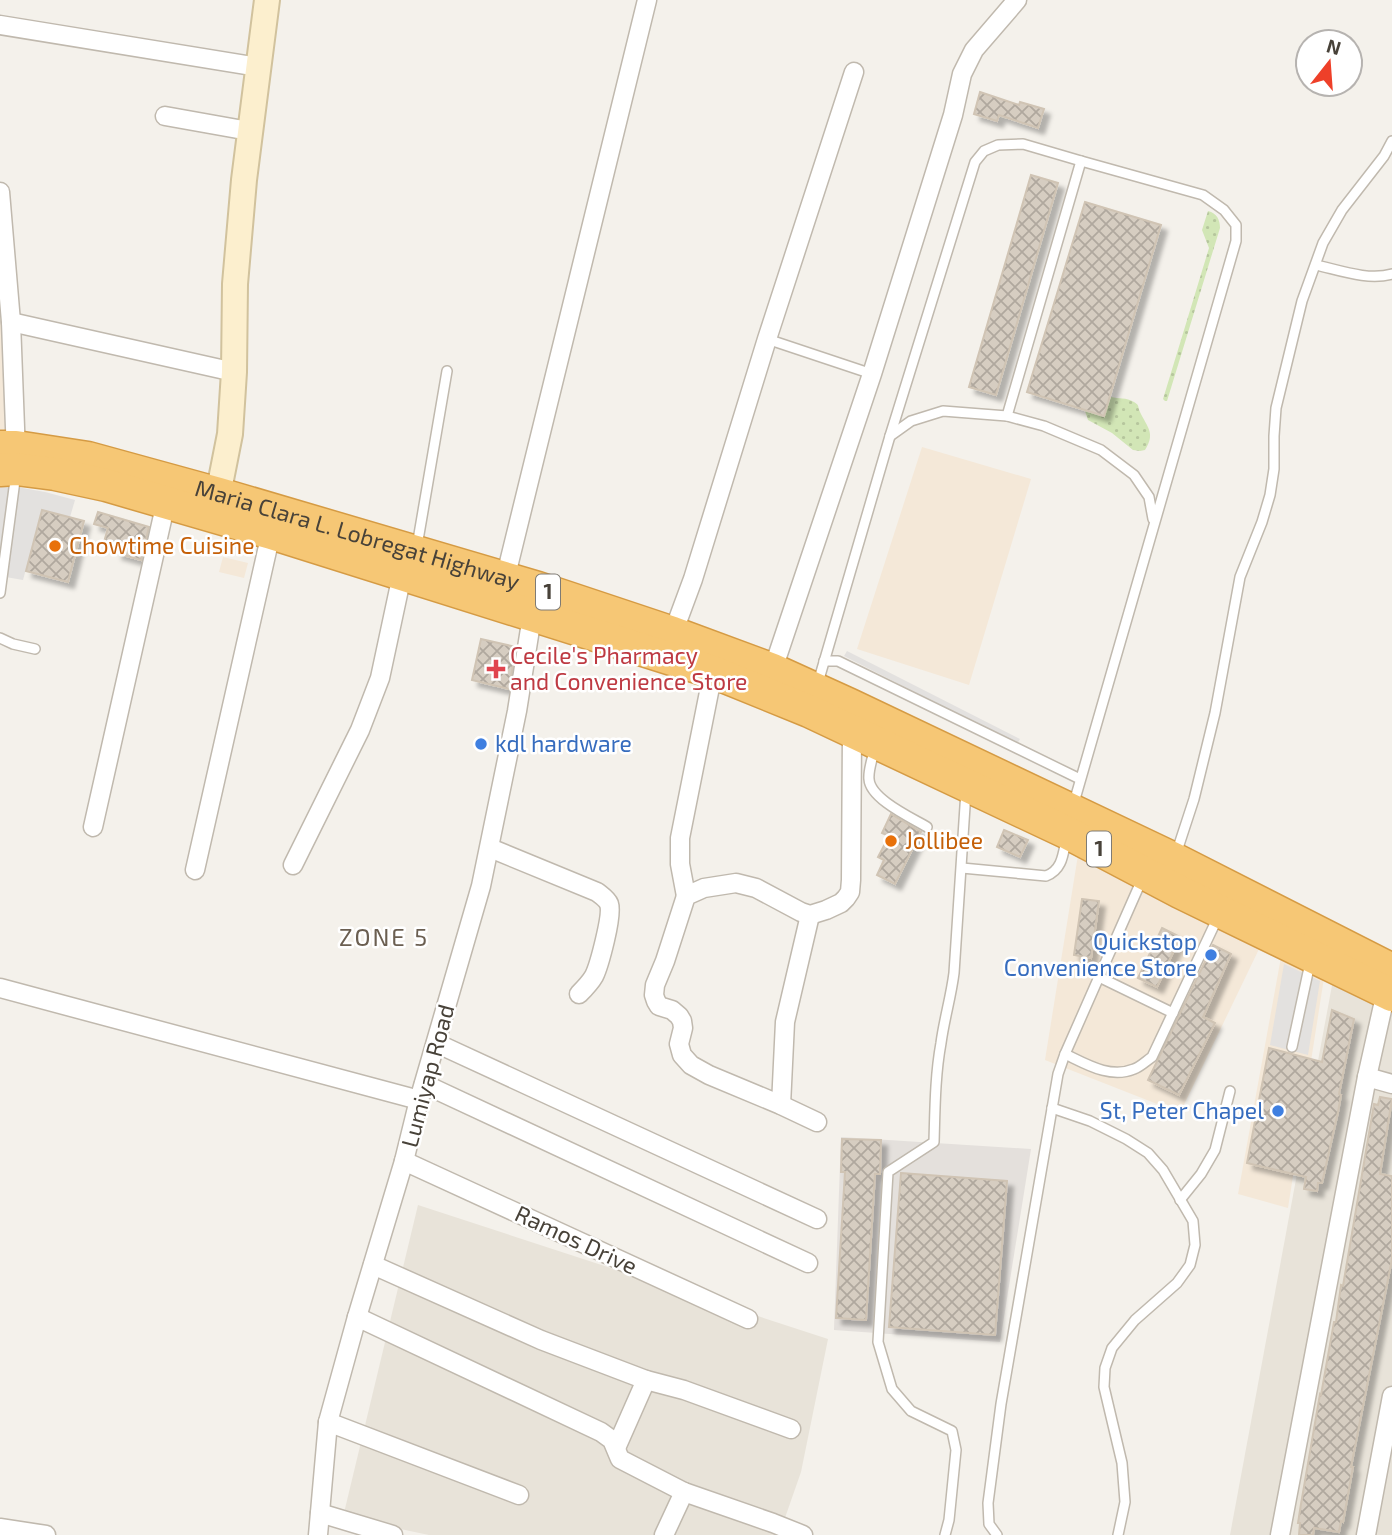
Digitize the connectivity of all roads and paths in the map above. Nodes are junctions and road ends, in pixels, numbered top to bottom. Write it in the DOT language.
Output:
graph roads {
  1 [pos="267,0"];
  2 [pos="647,0"];
  3 [pos="1017,0"];
  4 [pos="0,25"];
  5 [pos="258,67"];
  6 [pos="853,72"];
  7 [pos="165,116"];
  8 [pos="249,131"];
  9 [pos="1392,141"];
  10 [pos="1081,162"];
  11 [pos="0,192"];
  12 [pos="1315,265"];
  13 [pos="1392,274"];
  14 [pos="11,321"];
  15 [pos="767,339"];
  16 [pos="447,371"];
  17 [pos="234,372"];
  18 [pos="872,374"];
  19 [pos="1007,416"];
  20 [pos="890,436"];
  21 [pos="8,458"];
  22 [pos="166,502"];
  23 [pos="217,505"];
  24 [pos="1153,523"];
  25 [pos="271,533"];
  26 [pos="409,564"];
  27 [pos="505,579"];
  28 [pos="0,593"];
  29 [pos="535,602"];
  30 [pos="673,633"];
  31 [pos="0,638"];
  32 [pos="35,649"];
  33 [pos="713,672"];
  34 [pos="769,681"];
  35 [pos="816,687"];
  36 [pos="864,738"];
  37 [pos="1080,779"];
  38 [pos="966,786"];
  39 [pos="1070,821"];
  40 [pos="93,827"];
  41 [pos="927,827"];
  42 [pos="490,848"];
  43 [pos="1174,859"];
  44 [pos="293,865"];
  45 [pos="962,868"];
  46 [pos="195,870"];
  47 [pos="1144,873"];
  48 [pos="686,895"];
  49 [pos="1220,912"];
  50 [pos="810,915"];
  51 [pos="1311,956"];
  52 [pos="1098,977"];
  53 [pos="1390,982"];
  54 [pos="0,988"];
  55 [pos="579,994"];
  56 [pos="1173,1013"];
  57 [pos="436,1043"];
  58 [pos="1292,1047"];
  59 [pos="1065,1054"];
  60 [pos="1367,1077"];
  61 [pos="1392,1084"];
  62 [pos="1230,1091"];
  63 [pos="421,1092"];
  64 [pos="780,1105"];
  65 [pos="1052,1108"];
  66 [pos="817,1122"];
  67 [pos="404,1161"];
  68 [pos="1180,1200"];
  69 [pos="817,1219"];
  70 [pos="808,1263"];
  71 [pos="373,1265"];
  72 [pos="357,1317"];
  73 [pos="748,1319"];
  74 [pos="646,1380"];
  75 [pos="1392,1396"];
  76 [pos="328,1422"];
  77 [pos="792,1429"];
  78 [pos="615,1448"];
  79 [pos="684,1492"];
  80 [pos="519,1494"];
  81 [pos="320,1513"];
  82 [pos="0,1528"];
  83 [pos="46,1535"];
  84 [pos="318,1535"];
  85 [pos="393,1535"];
  86 [pos="664,1535"];
  87 [pos="803,1535"];
  88 [pos="945,1535"];
  89 [pos="998,1535"];
  90 [pos="1118,1535"];
  91 [pos="1280,1535"];
  92 [pos="1366,1535"];
  1 -- 5 [label="street"];
  2 -- 27 [label="street"];
  3 -- 18 [label="street"];
  4 -- 5 [label="street"];
  5 -- 8 [label="street"];
  6 -- 15 [label="street"];
  7 -- 8 [label="street"];
  8 -- 17 [label="street"];
  9 -- 12 [label="lane"];
  10 -- 19 [label="lane"];
  10 -- 20 [label="lane"];
  10 -- 24 [label="lane"];
  11 -- 14 [label="street"];
  12 -- 13 [label="lane"];
  12 -- 43 [label="lane"];
  14 -- 17 [label="street"];
  14 -- 21 [label="street"];
  15 -- 18 [label="lane"];
  15 -- 30 [label="street"];
  16 -- 26 [label="lane"];
  17 -- 23 [label="street"];
  18 -- 34 [label="street"];
  19 -- 20 [label="lane"];
  19 -- 24 [label="lane"];
  20 -- 35 [label="lane"];
  21 -- 22 [label="highway, Maria Clara L. Lobregat Highway / 1"];
  21 -- 23 [label="highway, Maria Clara L. Lobregat Highway / 1"];
  21 -- 28 [label="lane"];
  22 -- 23 [label="highway, Maria Clara L. Lobregat Highway / 1"];
  22 -- 40 [label="street"];
  23 -- 25 [label="highway, Maria Clara L. Lobregat Highway / 1"];
  23 -- 26 [label="highway, Maria Clara L. Lobregat Highway / 1"];
  24 -- 37 [label="lane"];
  25 -- 26 [label="highway, Maria Clara L. Lobregat Highway / 1"];
  25 -- 46 [label="street"];
  26 -- 27 [label="highway, Maria Clara L. Lobregat Highway / 1"];
  26 -- 29 [label="highway, Maria Clara L. Lobregat Highway / 1"];
  26 -- 44 [label="street"];
  27 -- 29 [label="highway, Maria Clara L. Lobregat Highway / 1"];
  29 -- 30 [label="highway, Maria Clara L. Lobregat Highway / 1"];
  29 -- 33 [label="highway, Maria Clara L. Lobregat Highway / 1"];
  29 -- 42 [label="street, Lumiyap Road"];
  30 -- 34 [label="highway, Maria Clara L. Lobregat Highway / 1"];
  31 -- 32 [label="lane"];
  33 -- 34 [label="highway, Maria Clara L. Lobregat Highway / 1"];
  33 -- 48 [label="street"];
  34 -- 35 [label="highway, Maria Clara L. Lobregat Highway / 1"];
  35 -- 36 [label="highway, Maria Clara L. Lobregat Highway / 1"];
  35 -- 37 [label="lane"];
  35 -- 39 [label="highway, Maria Clara L. Lobregat Highway / 1"];
  36 -- 38 [label="highway, Maria Clara L. Lobregat Highway / 1"];
  36 -- 41 [label="lane"];
  36 -- 50 [label="street"];
  37 -- 39 [label="lane"];
  38 -- 39 [label="highway, Maria Clara L. Lobregat Highway / 1"];
  38 -- 45 [label="lane"];
  39 -- 43 [label="highway, Maria Clara L. Lobregat Highway / 1"];
  39 -- 45 [label="lane"];
  39 -- 47 [label="highway, Maria Clara L. Lobregat Highway / 1"];
  42 -- 55 [label="street"];
  42 -- 57 [label="street, Lumiyap Road"];
  43 -- 53 [label="highway, Maria Clara L. Lobregat Highway / 1"];
  45 -- 88 [label="lane"];
  47 -- 49 [label="highway, Maria Clara L. Lobregat Highway / 1"];
  47 -- 52 [label="lane"];
  48 -- 50 [label="street"];
  48 -- 64 [label="street"];
  49 -- 51 [label="highway, Maria Clara L. Lobregat Highway / 1"];
  49 -- 56 [label="lane"];
  50 -- 64 [label="street"];
  51 -- 53 [label="highway, Maria Clara L. Lobregat Highway / 1"];
  51 -- 58 [label="lane"];
  52 -- 56 [label="lane"];
  52 -- 59 [label="lane"];
  53 -- 60 [label="street"];
  54 -- 63 [label="street"];
  56 -- 59 [label="lane"];
  57 -- 63 [label="street, Lumiyap Road"];
  57 -- 69 [label="street"];
  59 -- 65 [label="lane"];
  60 -- 61 [label="street"];
  60 -- 91 [label="street"];
  62 -- 68 [label="lane"];
  63 -- 67 [label="street, Lumiyap Road"];
  63 -- 70 [label="street"];
  64 -- 66 [label="street"];
  65 -- 68 [label="lane"];
  65 -- 89 [label="lane"];
  67 -- 71 [label="street, Lumiyap Road"];
  67 -- 73 [label="street, Ramos Drive"];
  68 -- 90 [label="lane"];
  71 -- 72 [label="street, Lumiyap Road"];
  71 -- 74 [label="street"];
  72 -- 76 [label="street, Lumiyap Road"];
  72 -- 78 [label="street"];
  74 -- 77 [label="street"];
  74 -- 78 [label="street"];
  75 -- 92 [label="street"];
  76 -- 80 [label="street"];
  76 -- 81 [label="street, Lumiyap Road"];
  78 -- 79 [label="street"];
  79 -- 86 [label="street"];
  79 -- 87 [label="street"];
  81 -- 84 [label="street, Lumiyap Road"];
  81 -- 85 [label="street"];
  82 -- 83 [label="street"];
}
